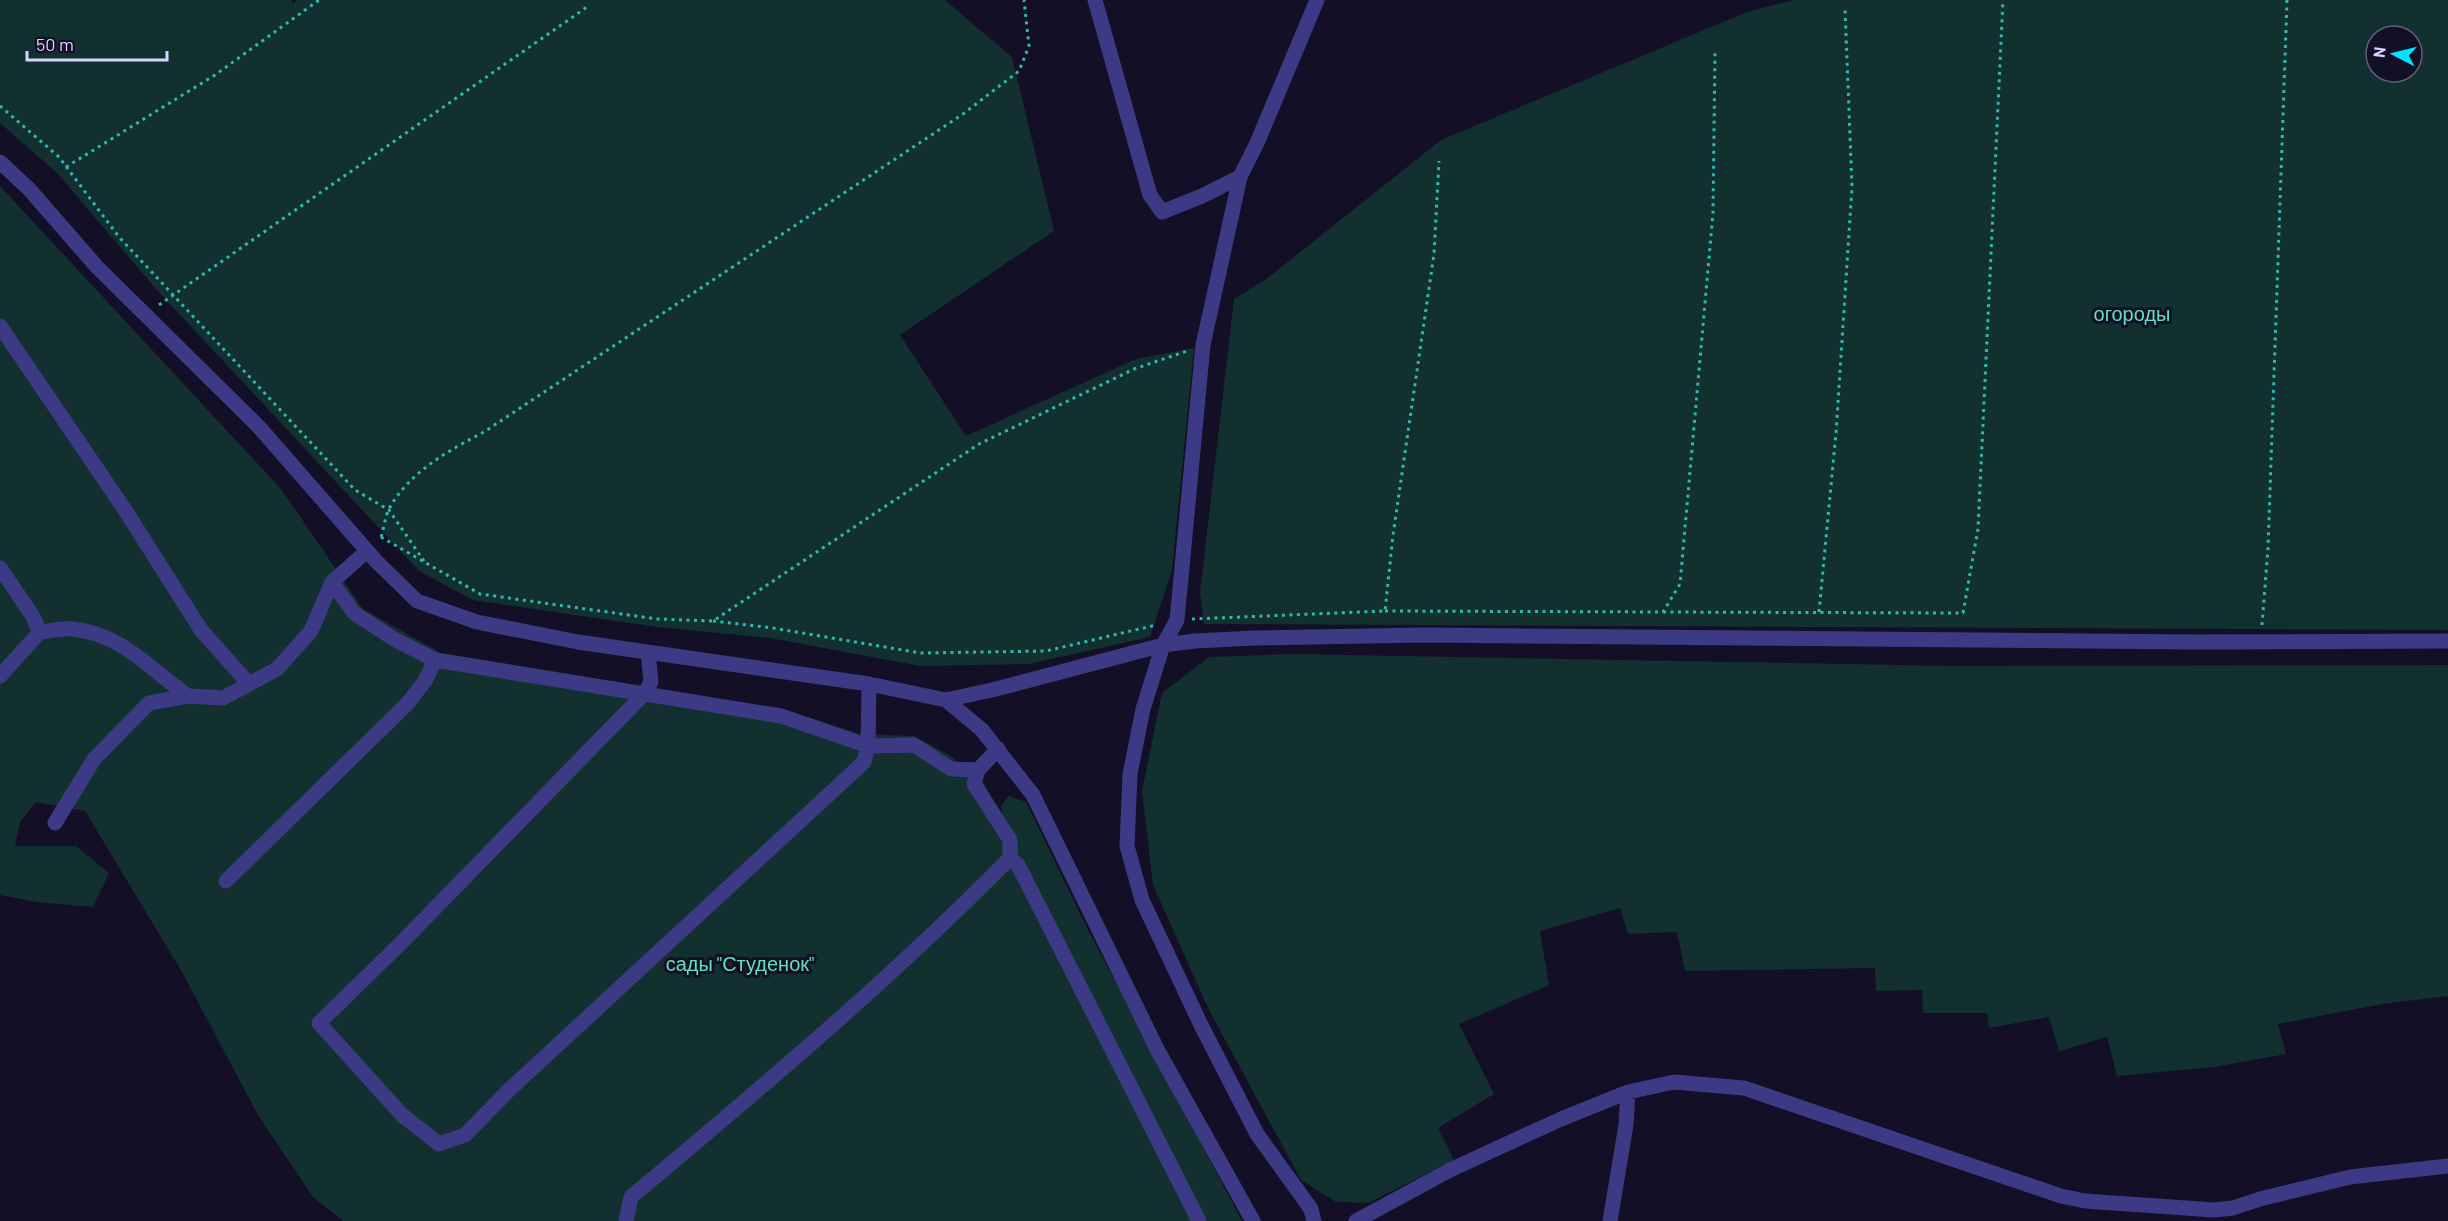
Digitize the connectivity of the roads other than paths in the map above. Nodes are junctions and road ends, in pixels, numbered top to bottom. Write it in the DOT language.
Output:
graph roads {
  1 [pos="1095,0"];
  2 [pos="1317,0"];
  3 [pos="0,162"];
  4 [pos="1240,177"];
  5 [pos="0,326"];
  6 [pos="367,550"];
  7 [pos="0,568"];
  8 [pos="332,582"];
  9 [pos="40,632"];
  10 [pos="2448,641"];
  11 [pos="1163,645"];
  12 [pos="648,652"];
  13 [pos="435,660"];
  14 [pos="0,676"];
  15 [pos="249,684"];
  16 [pos="869,684"];
  17 [pos="644,694"];
  18 [pos="188,696"];
  19 [pos="946,700"];
  20 [pos="868,746"];
  21 [pos="998,749"];
  22 [pos="978,770"];
  23 [pos="55,823"];
  24 [pos="1010,858"];
  25 [pos="226,881"];
  26 [pos="1628,1092"];
  27 [pos="2448,1166"];
  28 [pos="626,1221"];
  29 [pos="1199,1221"];
  30 [pos="1253,1221"];
  31 [pos="1314,1221"];
  32 [pos="1356,1221"];
  33 [pos="1610,1221"];
  1 -- 4 [label="street"];
  2 -- 4 [label="street"];
  3 -- 6 [label="street"];
  4 -- 11 [label="street"];
  5 -- 15 [label="street"];
  6 -- 8 [label="street"];
  6 -- 12 [label="street"];
  7 -- 9 [label="street"];
  8 -- 13 [label="street"];
  8 -- 15 [label="street"];
  9 -- 14 [label="street"];
  9 -- 18 [label="street"];
  10 -- 11 [label="street"];
  11 -- 19 [label="street"];
  11 -- 31 [label="street"];
  12 -- 16 [label="street"];
  12 -- 17 [label="street"];
  13 -- 17 [label="street"];
  13 -- 25 [label="street"];
  15 -- 18 [label="street"];
  16 -- 19 [label="street"];
  16 -- 20 [label="street"];
  17 -- 20 [label="street"];
  17 -- 20 [label="street"];
  18 -- 23 [label="street"];
  19 -- 21 [label="street"];
  20 -- 22 [label="street"];
  21 -- 22 [label="street"];
  21 -- 30 [label="street"];
  22 -- 24 [label="street"];
  24 -- 28 [label="street"];
  24 -- 29 [label="street"];
  26 -- 27 [label="street"];
  26 -- 32 [label="street"];
  26 -- 33 [label="street"];
}
